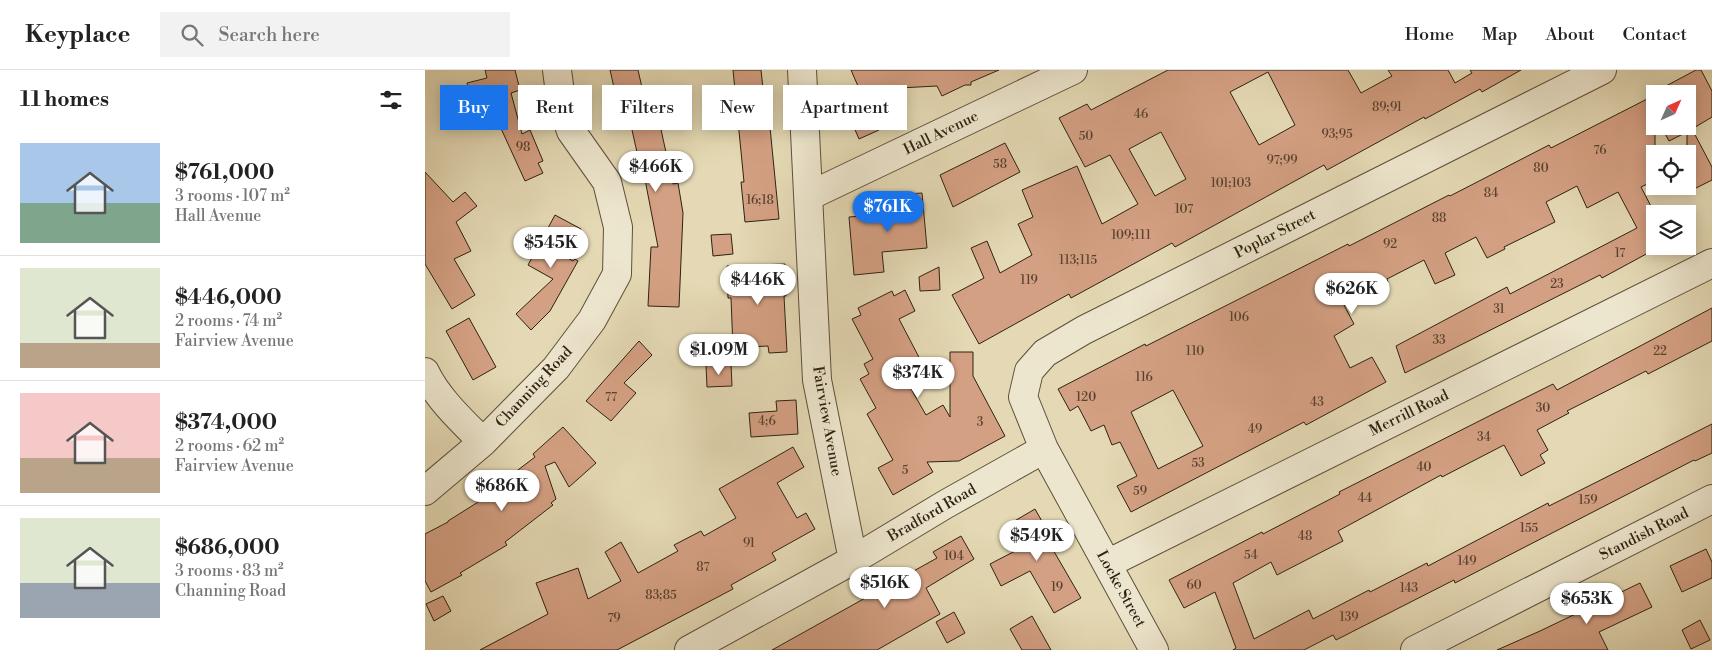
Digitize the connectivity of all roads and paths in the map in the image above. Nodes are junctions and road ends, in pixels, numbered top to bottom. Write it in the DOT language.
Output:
graph roads {
  1 [pos="557,70"];
  2 [pos="802,70"];
  3 [pos="1073,70"];
  4 [pos="1602,70"];
  5 [pos="809,196"];
  6 [pos="1712,263"];
  7 [pos="425,372"];
  8 [pos="483,442"];
  9 [pos="1044,449"];
  10 [pos="425,490"];
  11 [pos="1712,499"];
  12 [pos="853,560"];
  13 [pos="1107,564"];
  14 [pos="689,650"];
  15 [pos="1154,650"];
  16 [pos="1415,650"];
  1 -- 8 [label="street, Channing Road"];
  2 -- 5 [label="street, Fairview Avenue"];
  3 -- 5 [label="street, Hall Avenue"];
  4 -- 9 [label="street, Poplar Street"];
  5 -- 12 [label="street, Fairview Avenue"];
  6 -- 13 [label="street, Merrill Road"];
  7 -- 8 [label="street"];
  8 -- 10 [label="street, Channing Road"];
  9 -- 12 [label="street, Bradford Road"];
  9 -- 13 [label="street, Locke Street"];
  11 -- 16 [label="street, Standish Road"];
  12 -- 14 [label="street, Bradford Road"];
  13 -- 15 [label="street, Locke Street"];
}
